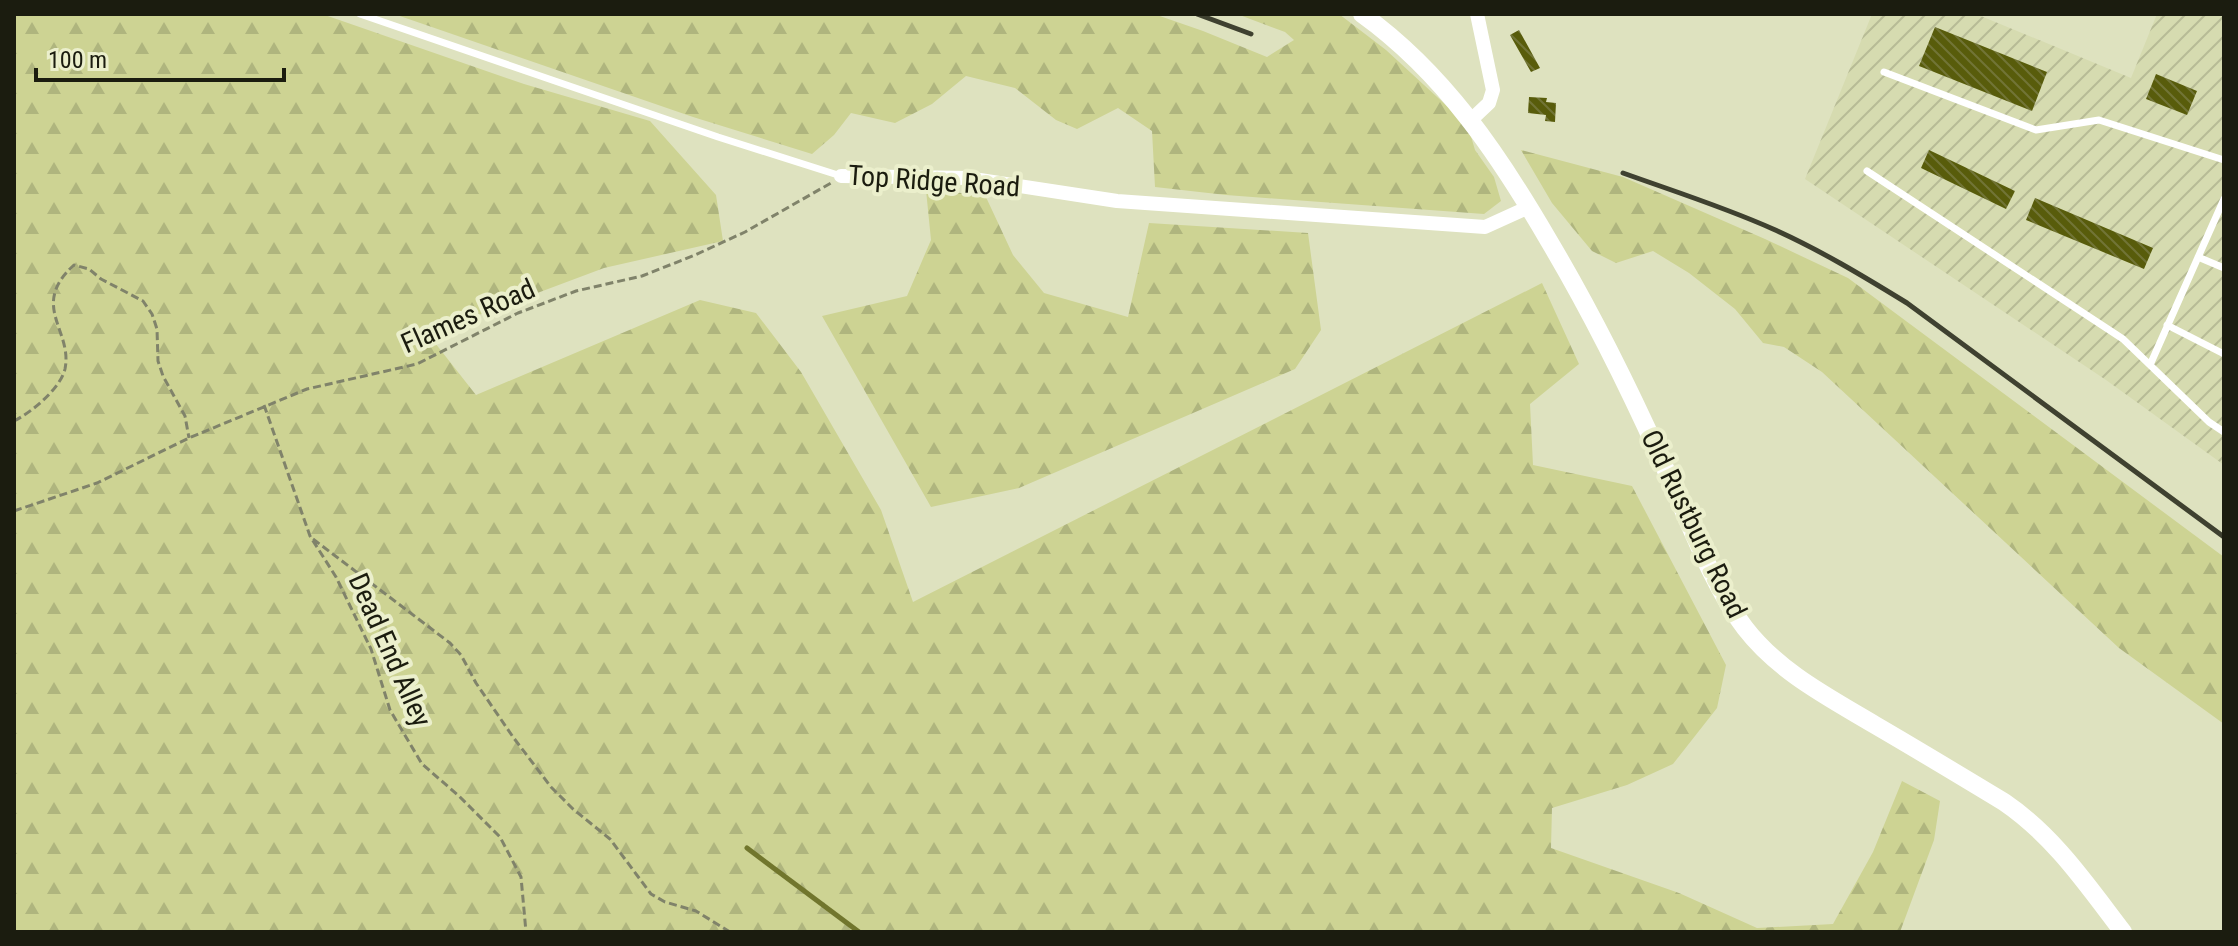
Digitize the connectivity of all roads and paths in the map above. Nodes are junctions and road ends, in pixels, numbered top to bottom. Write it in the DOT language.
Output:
graph roads {
  1 [pos="360,14"];
  2 [pos="1362,14"];
  3 [pos="1477,14"];
  4 [pos="1884,72"];
  5 [pos="1471,120"];
  6 [pos="2224,160"];
  7 [pos="1867,171"];
  8 [pos="841,176"];
  9 [pos="2224,199"];
  10 [pos="1529,207"];
  11 [pos="2198,257"];
  12 [pos="2224,268"];
  13 [pos="2167,325"];
  14 [pos="2224,354"];
  15 [pos="2150,365"];
  16 [pos="264,405"];
  17 [pos="14,421"];
  18 [pos="2224,432"];
  19 [pos="189,438"];
  20 [pos="14,511"];
  21 [pos="310,536"];
  22 [pos="526,932"];
  23 [pos="730,932"];
  24 [pos="2123,932"];
  1 -- 8 [label="lane, Top Ridge Road"];
  2 -- 5 [label="street, Old Rustburg Road"];
  3 -- 5 [label="street"];
  4 -- 6 [label="lane"];
  5 -- 10 [label="street, Old Rustburg Road"];
  7 -- 15 [label="lane"];
  8 -- 10 [label="street, Top Ridge Road"];
  8 -- 16 [label="path, Flames Road"];
  9 -- 11 [label="lane"];
  10 -- 24 [label="street, Old Rustburg Road"];
  11 -- 12 [label="lane"];
  11 -- 13 [label="lane"];
  13 -- 14 [label="lane"];
  13 -- 15 [label="lane"];
  15 -- 18 [label="lane"];
  16 -- 19 [label="path, Flames Road"];
  16 -- 21 [label="path, Dead End Alley"];
  17 -- 19 [label="path"];
  19 -- 20 [label="path, Flames Road"];
  21 -- 22 [label="path, Dead End Alley"];
  21 -- 23 [label="path"];
}
